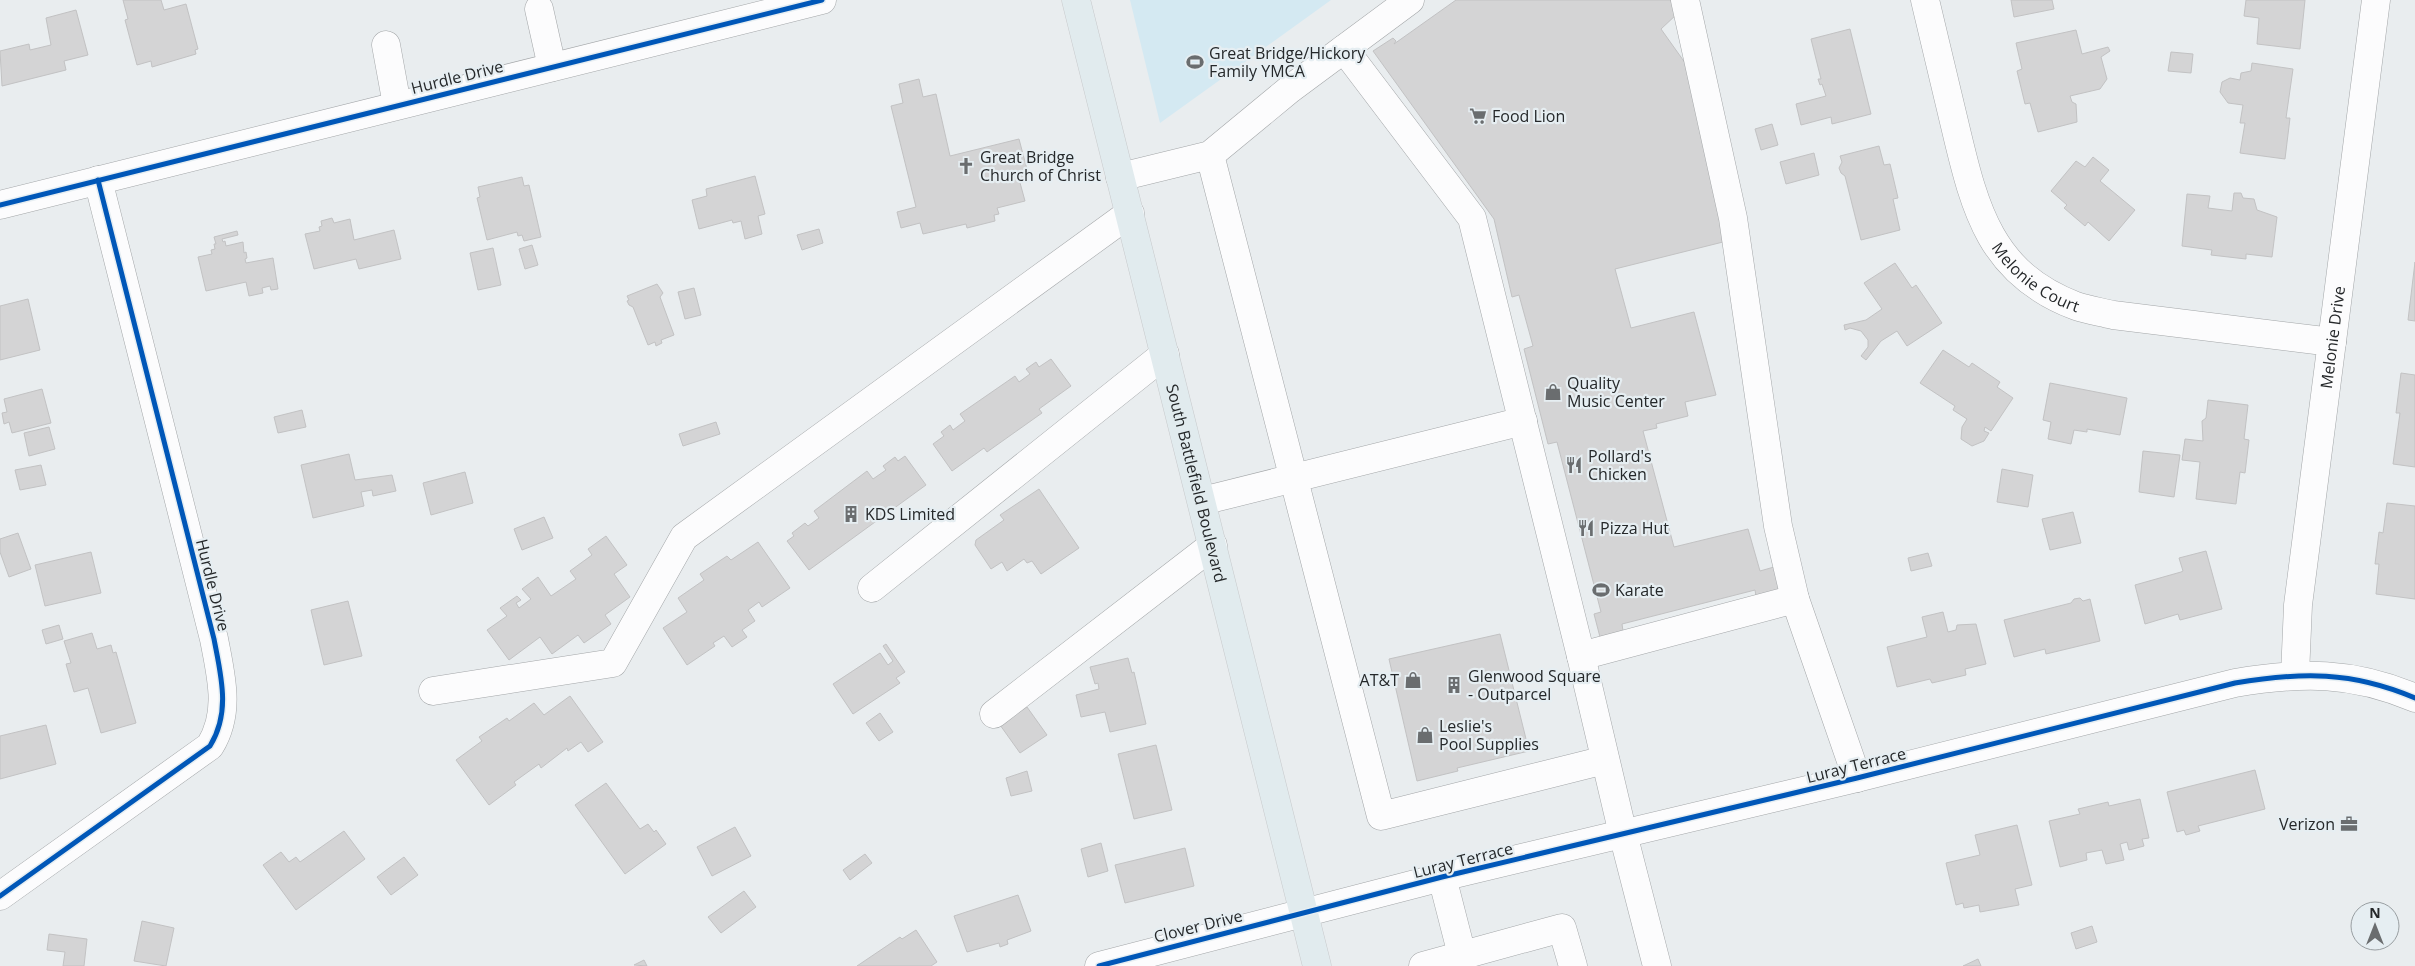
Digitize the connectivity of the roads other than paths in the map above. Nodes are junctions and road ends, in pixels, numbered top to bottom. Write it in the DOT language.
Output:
graph roads {
  1 [pos="822,0"];
  2 [pos="1076,0"];
  3 [pos="1410,0"];
  4 [pos="1684,0"];
  5 [pos="1925,0"];
  6 [pos="2376,0"];
  7 [pos="539,9"];
  8 [pos="386,45"];
  9 [pos="1344,49"];
  10 [pos="552,67"];
  11 [pos="397,105"];
  12 [pos="1210,155"];
  13 [pos="1120,177"];
  14 [pos="98,180"];
  15 [pos="0,205"];
  16 [pos="1130,213"];
  17 [pos="2332,342"];
  18 [pos="1166,354"];
  19 [pos="1523,421"];
  20 [pos="1292,479"];
  21 [pos="1202,502"];
  22 [pos="1213,544"];
  23 [pos="872,588"];
  24 [pos="1795,599"];
  25 [pos="1581,656"];
  26 [pos="2296,675"];
  27 [pos="433,691"];
  28 [pos="2415,698"];
  29 [pos="994,714"];
  30 [pos="1605,760"];
  31 [pos="1857,778"];
  32 [pos="1623,834"];
  33 [pos="1442,877"];
  34 [pos="0,896"];
  35 [pos="1304,912"];
  36 [pos="1462,955"];
  37 [pos="1099,966"];
  38 [pos="1318,966"];
  39 [pos="1423,966"];
  40 [pos="1573,966"];
  41 [pos="1657,966"];
  1 -- 10 [label="street, Hurdle Drive"];
  2 -- 13 [label="main road, South Battlefield Boulevard"];
  3 -- 9 [label="street"];
  4 -- 24 [label="street"];
  5 -- 17 [label="street, Melonie Court"];
  6 -- 17 [label="street, Melonie Drive"];
  7 -- 10 [label="street"];
  8 -- 11 [label="street"];
  9 -- 12 [label="street"];
  9 -- 19 [label="street"];
  10 -- 11 [label="street, Hurdle Drive"];
  11 -- 14 [label="street, Hurdle Drive"];
  12 -- 13 [label="street"];
  12 -- 20 [label="street"];
  13 -- 16 [label="main road, South Battlefield Boulevard"];
  14 -- 15 [label="street, Hurdle Drive"];
  14 -- 34 [label="street, Hurdle Drive"];
  16 -- 18 [label="main road, South Battlefield Boulevard"];
  16 -- 27 [label="street"];
  17 -- 26 [label="street, Melonie Drive"];
  18 -- 21 [label="main road, South Battlefield Boulevard"];
  18 -- 23 [label="street"];
  19 -- 20 [label="street"];
  19 -- 25 [label="street"];
  20 -- 21 [label="street"];
  20 -- 30 [label="street"];
  21 -- 22 [label="main road, South Battlefield Boulevard"];
  22 -- 29 [label="street"];
  22 -- 35 [label="main road, South Battlefield Boulevard"];
  24 -- 25 [label="street"];
  24 -- 31 [label="street"];
  25 -- 30 [label="street"];
  26 -- 28 [label="street, Luray Terrace"];
  26 -- 31 [label="street, Luray Terrace"];
  30 -- 32 [label="street"];
  31 -- 32 [label="street, Luray Terrace"];
  32 -- 33 [label="street, Luray Terrace"];
  32 -- 41 [label="street"];
  33 -- 35 [label="street, Luray Terrace"];
  33 -- 36 [label="street"];
  35 -- 37 [label="street, Clover Drive"];
  35 -- 38 [label="main road, South Battlefield Boulevard"];
  36 -- 39 [label="street"];
  36 -- 40 [label="street"];
}
